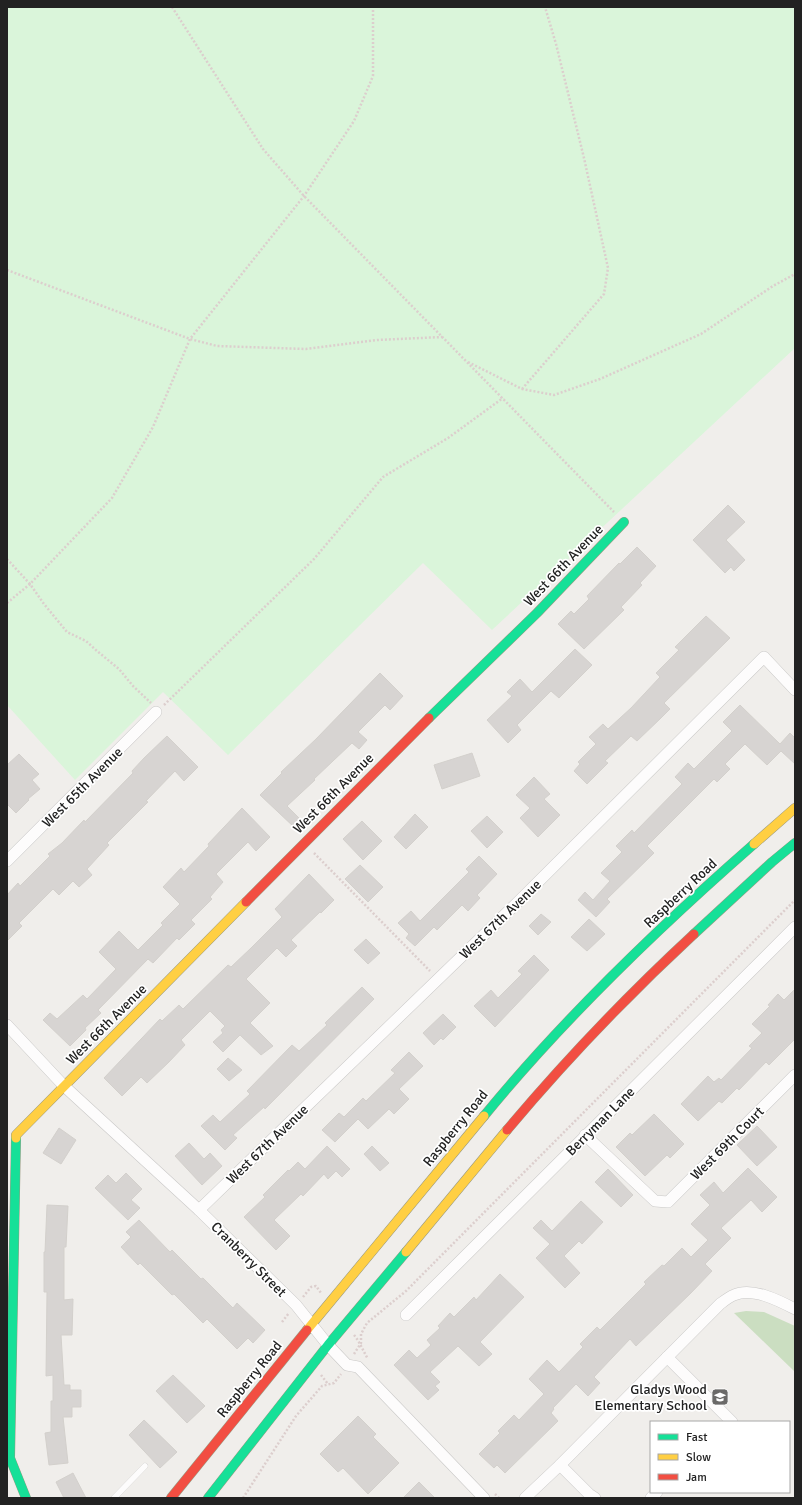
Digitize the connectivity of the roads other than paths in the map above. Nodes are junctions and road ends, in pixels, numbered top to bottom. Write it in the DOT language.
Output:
graph roads {
  1 [pos="624,522"];
  2 [pos="795,690"];
  3 [pos="156,712"];
  4 [pos="795,808"];
  5 [pos="795,843"];
  6 [pos="7,861"];
  7 [pos="795,927"];
  8 [pos="7,1025"];
  9 [pos="795,1074"];
  10 [pos="64,1086"];
  11 [pos="585,1135"];
  12 [pos="199,1210"];
  13 [pos="795,1308"];
  14 [pos="406,1315"];
  15 [pos="312,1325"];
  16 [pos="328,1345"];
  17 [pos="666,1357"];
  18 [pos="728,1421"];
  19 [pos="560,1465"];
  20 [pos="145,1466"];
  21 [pos="26,1498"];
  22 [pos="114,1498"];
  23 [pos="171,1498"];
  24 [pos="208,1498"];
  25 [pos="484,1498"];
  26 [pos="525,1498"];
  27 [pos="595,1498"];
  1 -- 10 [label="main road, West 66th Avenue"];
  2 -- 12 [label="street, West 67th Avenue"];
  3 -- 6 [label="street, West 65th Avenue"];
  4 -- 15 [label="main road, Raspberry Road"];
  5 -- 16 [label="main road"];
  7 -- 11 [label="street, Berryman Lane"];
  8 -- 10 [label="street, Cranberry Street"];
  9 -- 11 [label="street, West 69th Court"];
  10 -- 12 [label="street, Cranberry Street"];
  10 -- 21 [label="main road, West 66th Avenue"];
  11 -- 14 [label="street, Berryman Lane"];
  12 -- 15 [label="street, Cranberry Street"];
  13 -- 17 [label="street"];
  15 -- 16 [label="street, Cranberry Street"];
  15 -- 23 [label="main road, Raspberry Road"];
  16 -- 24 [label="main road"];
  16 -- 25 [label="street, Cranberry Street"];
  17 -- 18 [label="street"];
  17 -- 19 [label="street"];
  19 -- 26 [label="street"];
  19 -- 27 [label="street"];
  20 -- 22 [label="lane"];
}
